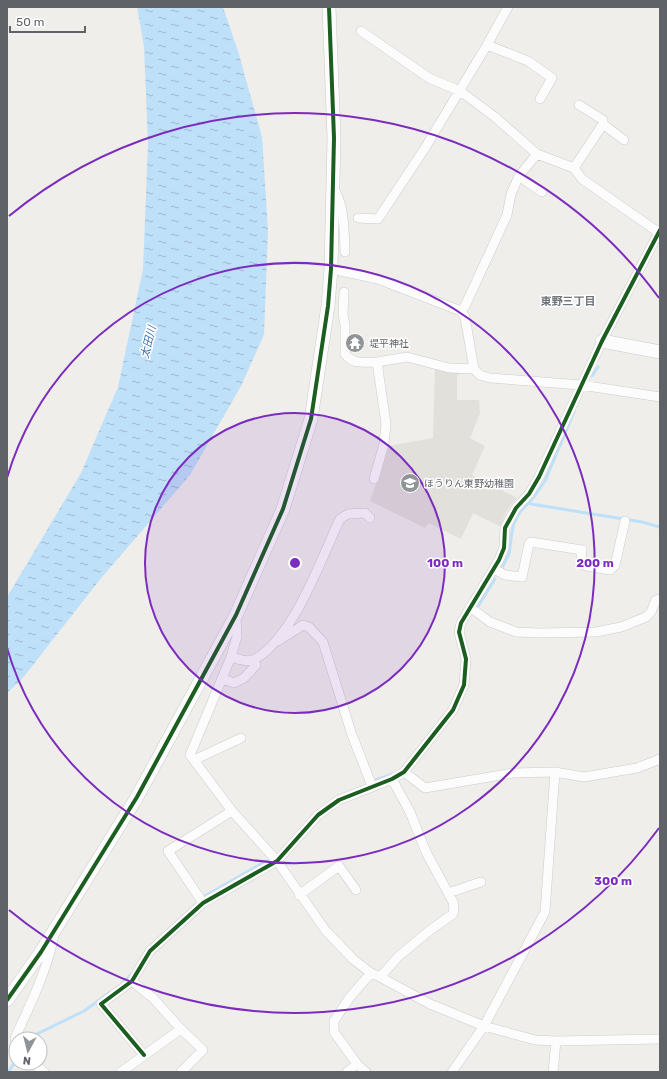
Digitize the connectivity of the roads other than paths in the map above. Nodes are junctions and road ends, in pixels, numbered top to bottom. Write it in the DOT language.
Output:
graph roads {
  1 [pos="329,7"];
  2 [pos="508,7"];
  3 [pos="361,31"];
  4 [pos="487,45"];
  5 [pos="460,92"];
  6 [pos="540,99"];
  7 [pos="579,105"];
  8 [pos="603,124"];
  9 [pos="624,140"];
  10 [pos="537,154"];
  11 [pos="574,168"];
  12 [pos="519,176"];
  13 [pos="333,186"];
  14 [pos="542,192"];
  15 [pos="358,218"];
  16 [pos="659,231"];
  17 [pos="345,252"];
  18 [pos="331,269"];
  19 [pos="344,292"];
  20 [pos="461,311"];
  21 [pos="343,314"];
  22 [pos="340,329"];
  23 [pos="602,342"];
  24 [pos="660,352"];
  25 [pos="377,362"];
  26 [pos="474,369"];
  27 [pos="581,385"];
  28 [pos="660,397"];
  29 [pos="374,479"];
  30 [pos="370,518"];
  31 [pos="625,521"];
  32 [pos="494,569"];
  33 [pos="660,599"];
  34 [pos="470,607"];
  35 [pos="236,615"];
  36 [pos="273,644"];
  37 [pos="231,657"];
  38 [pos="254,659"];
  39 [pos="223,679"];
  40 [pos="241,738"];
  41 [pos="660,759"];
  42 [pos="194,760"];
  43 [pos="404,772"];
  44 [pos="554,772"];
  45 [pos="392,779"];
  46 [pos="372,786"];
  47 [pos="232,811"];
  48 [pos="277,861"];
  49 [pos="481,882"];
  50 [pos="356,890"];
  51 [pos="448,893"];
  52 [pos="299,895"];
  53 [pos="203,902"];
  54 [pos="55,929"];
  55 [pos="375,975"];
  56 [pos="132,981"];
  57 [pos="7,1000"];
  58 [pos="484,1026"];
  59 [pos="182,1029"];
  60 [pos="18,1031"];
  61 [pos="660,1039"];
  62 [pos="556,1041"];
  63 [pos="144,1055"];
  64 [pos="358,1064"];
  65 [pos="121,1072"];
  66 [pos="181,1072"];
  67 [pos="347,1072"];
  68 [pos="366,1072"];
  69 [pos="452,1072"];
  70 [pos="553,1072"];
  1 -- 13 [label="street"];
  2 -- 4 [label="street"];
  3 -- 5 [label="street"];
  4 -- 5 [label="street"];
  4 -- 6 [label="street"];
  5 -- 10 [label="street"];
  5 -- 15 [label="street"];
  7 -- 8 [label="street"];
  8 -- 9 [label="street"];
  8 -- 11 [label="street"];
  10 -- 11 [label="street"];
  10 -- 12 [label="street"];
  11 -- 16 [label="street"];
  12 -- 14 [label="street"];
  12 -- 20 [label="street"];
  13 -- 17 [label="street"];
  13 -- 18 [label="street"];
  16 -- 23 [label="street"];
  18 -- 20 [label="street"];
  18 -- 35 [label="street"];
  19 -- 21 [label="street"];
  20 -- 26 [label="street"];
  21 -- 22 [label="street"];
  21 -- 25 [label="street"];
  23 -- 24 [label="street"];
  23 -- 27 [label="street"];
  25 -- 26 [label="street"];
  25 -- 29 [label="street"];
  26 -- 27 [label="street"];
  27 -- 28 [label="street"];
  27 -- 32 [label="street"];
  30 -- 36 [label="street"];
  31 -- 32 [label="street"];
  32 -- 34 [label="street"];
  33 -- 34 [label="street"];
  34 -- 43 [label="street"];
  35 -- 37 [label="street"];
  35 -- 54 [label="street"];
  36 -- 38 [label="street"];
  36 -- 46 [label="street"];
  37 -- 38 [label="street"];
  37 -- 39 [label="street"];
  38 -- 39 [label="street"];
  39 -- 42 [label="street"];
  40 -- 42 [label="street"];
  41 -- 44 [label="street"];
  42 -- 47 [label="street"];
  43 -- 44 [label="street"];
  43 -- 45 [label="street"];
  44 -- 58 [label="street"];
  45 -- 46 [label="street"];
  45 -- 51 [label="street"];
  46 -- 48 [label="street"];
  47 -- 48 [label="street"];
  47 -- 53 [label="street"];
  48 -- 52 [label="street"];
  48 -- 53 [label="street"];
  49 -- 51 [label="street"];
  50 -- 52 [label="street"];
  51 -- 55 [label="street"];
  52 -- 55 [label="street"];
  53 -- 56 [label="street"];
  54 -- 57 [label="street"];
  54 -- 60 [label="street"];
  55 -- 58 [label="street"];
  55 -- 64 [label="street"];
  56 -- 59 [label="street"];
  56 -- 63 [label="street"];
  58 -- 62 [label="street"];
  58 -- 69 [label="street"];
  59 -- 63 [label="street"];
  59 -- 66 [label="street"];
  61 -- 62 [label="street"];
  62 -- 70 [label="street"];
  63 -- 65 [label="street"];
  64 -- 67 [label="street"];
  64 -- 68 [label="street"];
}
